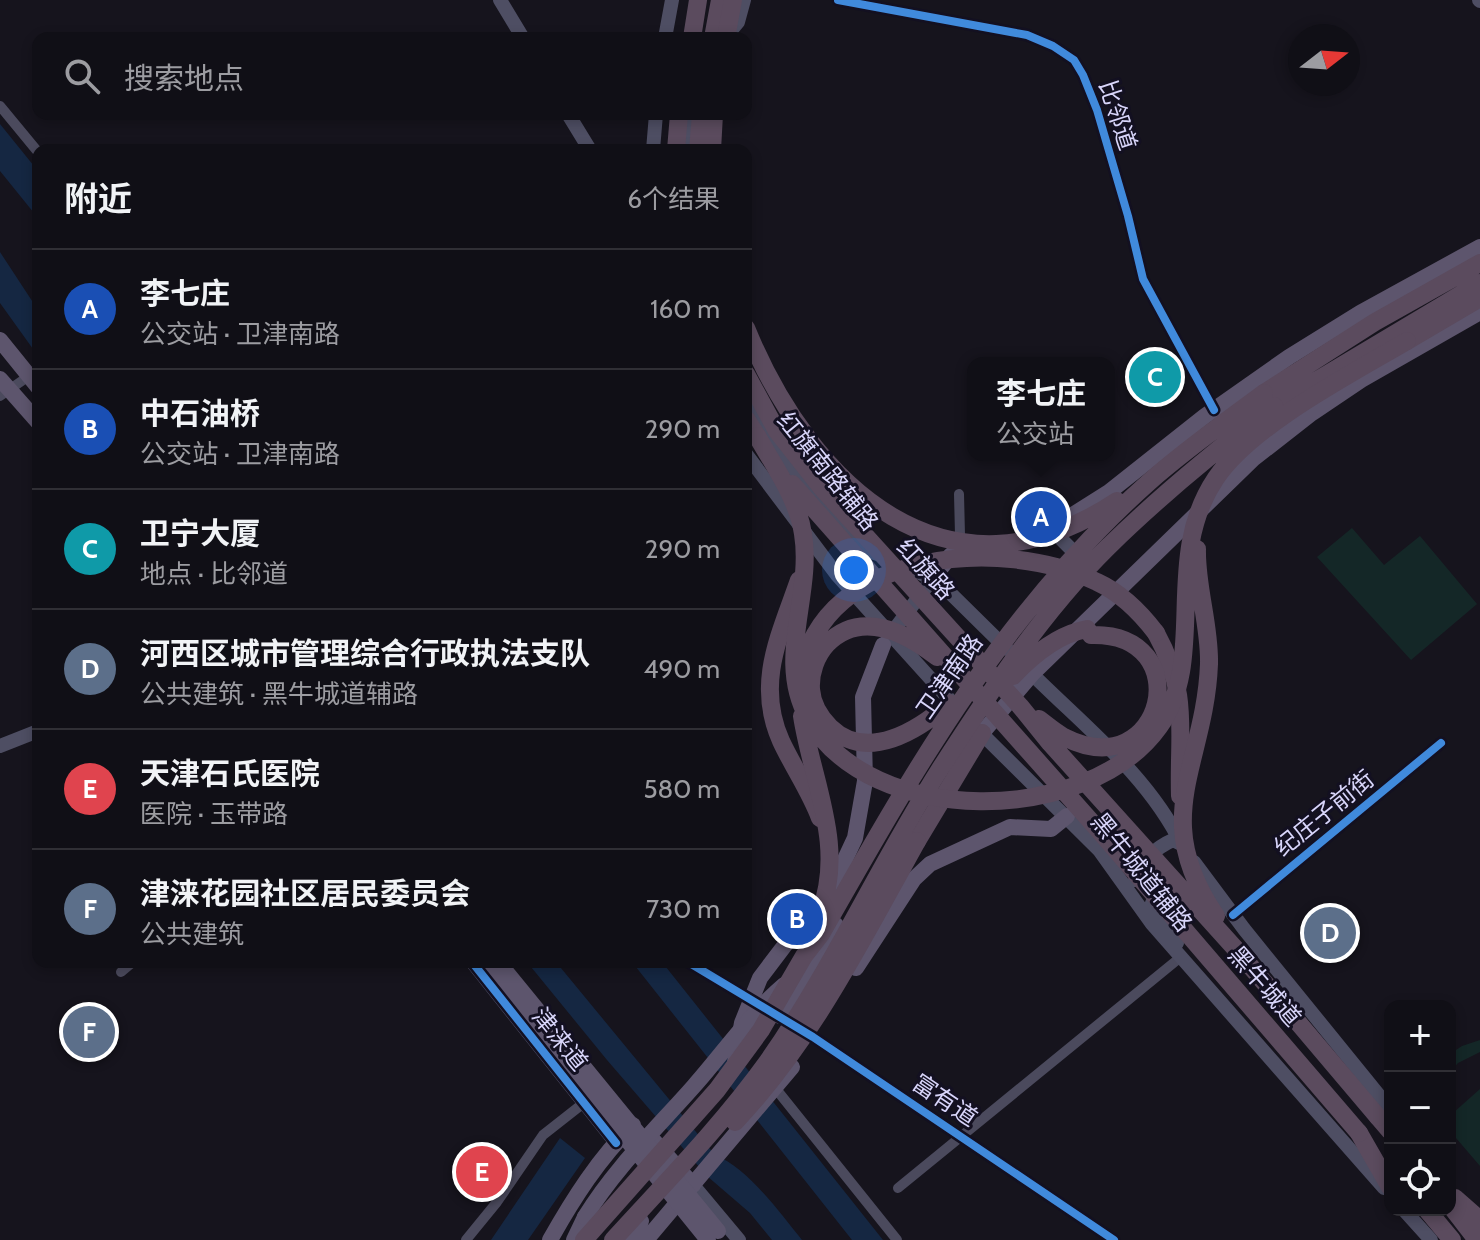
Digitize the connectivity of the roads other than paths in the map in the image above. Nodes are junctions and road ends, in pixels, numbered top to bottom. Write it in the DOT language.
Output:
graph roads {
  1 [pos="500,0"];
  2 [pos="509,0"];
  3 [pos="672,0"];
  4 [pos="698,0"];
  5 [pos="720,0"];
  6 [pos="733,0"];
  7 [pos="744,0"];
  8 [pos="838,0"];
  9 [pos="519,32"];
  10 [pos="528,32"];
  11 [pos="666,32"];
  12 [pos="693,32"];
  13 [pos="714,32"];
  14 [pos="727,32"];
  15 [pos="730,32"];
  16 [pos="0,106"];
  17 [pos="572,120"];
  18 [pos="580,120"];
  19 [pos="656,120"];
  20 [pos="678,120"];
  21 [pos="692,120"];
  22 [pos="700,120"];
  23 [pos="713,120"];
  24 [pos="586,144"];
  25 [pos="594,144"];
  26 [pos="654,144"];
  27 [pos="676,144"];
  28 [pos="689,144"];
  29 [pos="698,144"];
  30 [pos="711,144"];
  31 [pos="32,145"];
  32 [pos="1480,247"];
  33 [pos="1480,263"];
  34 [pos="1480,283"];
  35 [pos="1480,298"];
  36 [pos="1480,312"];
  37 [pos="0,340"];
  38 [pos="752,341"];
  39 [pos="32,381"];
  40 [pos="32,382"];
  41 [pos="752,385"];
  42 [pos="3,388"];
  43 [pos="1269,399"];
  44 [pos="752,407"];
  45 [pos="1214,410"];
  46 [pos="32,416"];
  47 [pos="752,428"];
  48 [pos="757,436"];
  49 [pos="779,451"];
  50 [pos="752,459"];
  51 [pos="752,463"];
  52 [pos="1154,478"];
  53 [pos="959,494"];
  54 [pos="1204,498"];
  55 [pos="1062,521"];
  56 [pos="966,535"];
  57 [pos="865,550"];
  58 [pos="803,570"];
  59 [pos="837,575"];
  60 [pos="933,578"];
  61 [pos="1125,584"];
  62 [pos="886,640"];
  63 [pos="1032,674"];
  64 [pos="968,680"];
  65 [pos="1020,706"];
  66 [pos="972,722"];
  67 [pos="32,730"];
  68 [pos="0,743"];
  69 [pos="1441,743"];
  70 [pos="1067,816"];
  71 [pos="1176,818"];
  72 [pos="1118,821"];
  73 [pos="1103,835"];
  74 [pos="827,838"];
  75 [pos="1183,845"];
  76 [pos="1107,859"];
  77 [pos="1233,915"];
  78 [pos="1241,955"];
  79 [pos="1182,956"];
  80 [pos="809,960"];
  81 [pos="126,968"];
  82 [pos="477,968"];
  83 [pos="488,968"];
  84 [pos="503,968"];
  85 [pos="513,968"];
  86 [pos="698,968"];
  87 [pos="121,972"];
  88 [pos="791,978"];
  89 [pos="750,999"];
  90 [pos="780,1016"];
  91 [pos="813,1037"];
  92 [pos="776,1089"];
  93 [pos="585,1102"];
  94 [pos="1384,1116"];
  95 [pos="1384,1117"];
  96 [pos="637,1122"];
  97 [pos="1359,1133"];
  98 [pos="963,1136"];
  99 [pos="616,1143"];
  100 [pos="670,1151"];
  101 [pos="1384,1161"];
  102 [pos="1384,1177"];
  103 [pos="1384,1187"];
  104 [pos="898,1188"];
  105 [pos="688,1191"];
  106 [pos="1456,1191"];
  107 [pos="1456,1199"];
  108 [pos="1456,1213"];
  109 [pos="1409,1216"];
  110 [pos="1432,1216"];
  111 [pos="641,1221"];
  112 [pos="1480,1221"];
  113 [pos="554,1237"];
  114 [pos="466,1240"];
  115 [pos="574,1240"];
  116 [pos="584,1240"];
  117 [pos="613,1240"];
  118 [pos="623,1240"];
  119 [pos="631,1240"];
  120 [pos="646,1240"];
  121 [pos="708,1240"];
  122 [pos="724,1240"];
  123 [pos="731,1240"];
  124 [pos="739,1240"];
  125 [pos="897,1240"];
  126 [pos="1114,1240"];
  127 [pos="1431,1240"];
  128 [pos="1452,1240"];
  129 [pos="1477,1240"];
  1 -- 9 [label="main road"];
  2 -- 10 [label="main road"];
  3 -- 11 [label="main road"];
  4 -- 12 [label="highway"];
  5 -- 13 [label="highway"];
  6 -- 14 [label="highway, bridge"];
  7 -- 15 [label="main road"];
  8 -- 45 [label="street, 比邻道"];
  16 -- 31 [label="street"];
  17 -- 24 [label="main road"];
  18 -- 25 [label="main road"];
  19 -- 26 [label="main road"];
  20 -- 27 [label="highway"];
  21 -- 28 [label="main road"];
  22 -- 29 [label="highway"];
  23 -- 30 [label="highway"];
  32 -- 45 [label="main road"];
  33 -- 43 [label="highway, 卫津南路"];
  34 -- 43 [label="highway, 卫津南路"];
  35 -- 54 [label="highway, bridge"];
  36 -- 61 [label="main road"];
  37 -- 39 [label="main road"];
  38 -- 52 [label="highway, bridge"];
  40 -- 42 [label="street"];
  41 -- 65 [label="highway, 红旗路, bridge"];
  42 -- 46 [label="main road"];
  43 -- 52 [label="highway, 卫津南路, bridge"];
  43 -- 66 [label="highway, 卫津南路, bridge"];
  44 -- 49 [label="main road, 红旗南路辅路"];
  45 -- 55 [label="main road"];
  47 -- 48 [label="highway, 红旗路"];
  48 -- 58 [label="highway, bridge"];
  48 -- 64 [label="highway, 红旗路, bridge"];
  49 -- 50 [label="main road"];
  49 -- 57 [label="main road, 红旗南路辅路"];
  51 -- 59 [label="main road"];
  52 -- 64 [label="highway, 卫津南路, bridge"];
  53 -- 56 [label="street"];
  54 -- 58 [label="highway, bridge"];
  54 -- 71 [label="highway, bridge"];
  55 -- 56 [label="main road"];
  55 -- 61 [label="main road"];
  56 -- 60 [label="main road"];
  57 -- 59 [label="main road"];
  57 -- 60 [label="main road, 红旗南路辅路"];
  58 -- 74 [label="highway, bridge"];
  59 -- 62 [label="main road, 黑牛城道辅路"];
  60 -- 62 [label="main road"];
  60 -- 63 [label="main road, 黑牛城道辅路"];
  61 -- 63 [label="main road"];
  62 -- 66 [label="main road, 黑牛城道辅路"];
  62 -- 89 [label="main road"];
  63 -- 66 [label="main road"];
  63 -- 71 [label="main road, 黑牛城道辅路"];
  64 -- 64 [label="highway, bridge"];
  64 -- 73 [label="highway, 红旗路, bridge"];
  64 -- 80 [label="highway, 卫津南路, bridge"];
  65 -- 66 [label="highway, bridge"];
  65 -- 72 [label="highway, 红旗路, bridge"];
  66 -- 70 [label="main road, 黑牛城道辅路"];
  66 -- 80 [label="main road"];
  66 -- 111 [label="highway, bridge"];
  66 -- 117 [label="highway, 卫津南路, bridge"];
  67 -- 68 [label="main road"];
  69 -- 77 [label="street, 纪庄子前街"];
  70 -- 76 [label="main road, 黑牛城道辅路"];
  70 -- 91 [label="main road"];
  71 -- 74 [label="highway, bridge"];
  71 -- 75 [label="main road, 黑牛城道辅路"];
  71 -- 76 [label="main road"];
  71 -- 78 [label="highway, bridge"];
  72 -- 78 [label="highway, 黑牛城道, bridge"];
  73 -- 97 [label="highway, 黑牛城道, bridge"];
  74 -- 80 [label="highway, bridge"];
  75 -- 77 [label="main road, 黑牛城道辅路"];
  75 -- 79 [label="main road"];
  76 -- 79 [label="main road, 黑牛城道辅路"];
  77 -- 94 [label="main road, 黑牛城道辅路"];
  78 -- 95 [label="highway, 黑牛城道, bridge"];
  79 -- 98 [label="street"];
  79 -- 103 [label="main road, 黑牛城道辅路"];
  80 -- 88 [label="highway, 卫津南路, bridge"];
  80 -- 90 [label="main road"];
  80 -- 91 [label="main road"];
  81 -- 87 [label="street"];
  82 -- 93 [label="main road, 津涞道"];
  83 -- 121 [label="main road, bridge"];
  84 -- 122 [label="main road, bridge"];
  85 -- 96 [label="main road, 津涞道"];
  86 -- 89 [label="street, 富有道"];
  88 -- 115 [label="main road, bridge"];
  88 -- 116 [label="highway, 卫津南路, bridge"];
  89 -- 90 [label="street, 富有道"];
  89 -- 100 [label="main road, bridge"];
  90 -- 91 [label="street, 富有道"];
  91 -- 92 [label="main road"];
  91 -- 98 [label="street, 富有道"];
  92 -- 105 [label="main road"];
  92 -- 125 [label="street"];
  93 -- 99 [label="main road, 津涞道"];
  93 -- 114 [label="street"];
  96 -- 99 [label="main road"];
  96 -- 100 [label="main road"];
  97 -- 101 [label="highway, 黑牛城道"];
  97 -- 102 [label="highway"];
  98 -- 104 [label="street"];
  98 -- 126 [label="street, 富有道"];
  99 -- 105 [label="main road"];
  99 -- 113 [label="main road"];
  100 -- 105 [label="main road"];
  105 -- 120 [label="main road"];
  105 -- 123 [label="main road"];
  105 -- 124 [label="main road"];
  106 -- 112 [label="main road"];
  107 -- 112 [label="highway"];
  108 -- 129 [label="highway"];
  109 -- 127 [label="main road"];
  110 -- 128 [label="highway"];
  111 -- 118 [label="highway"];
  111 -- 119 [label="main road"];
}
